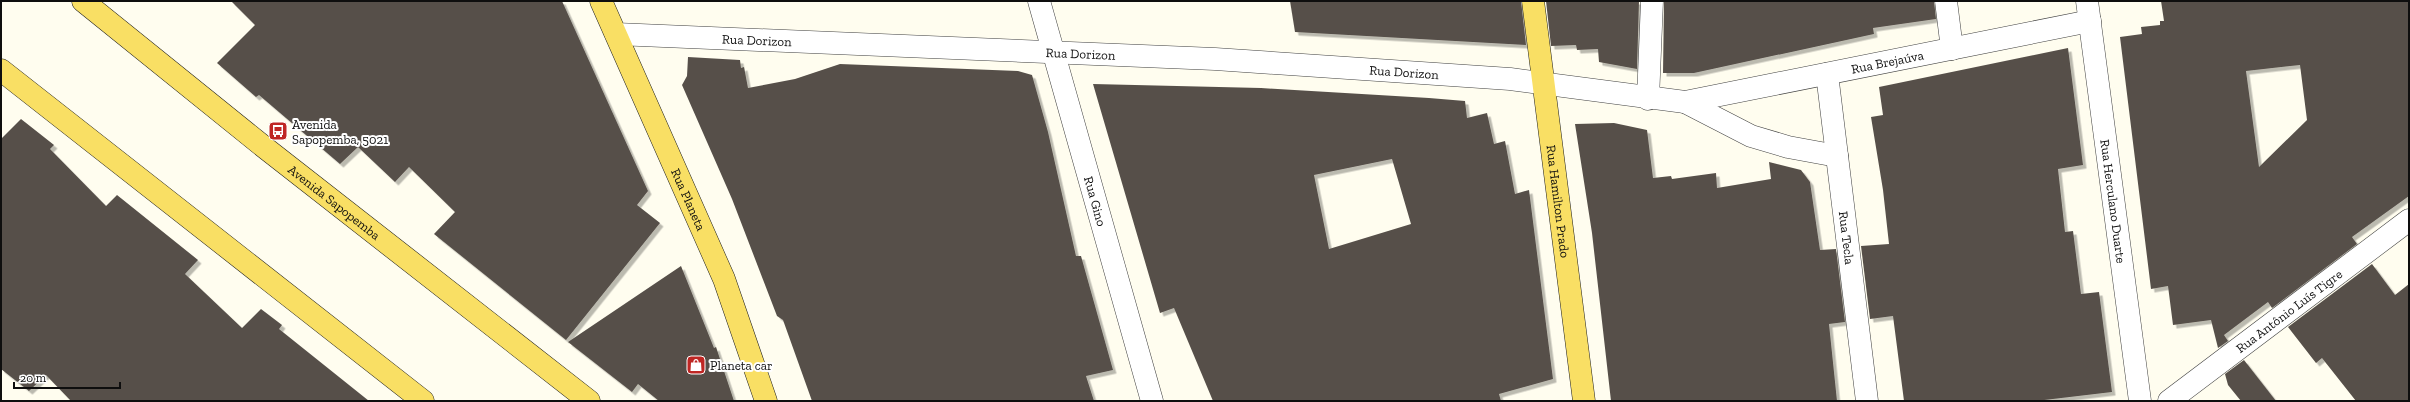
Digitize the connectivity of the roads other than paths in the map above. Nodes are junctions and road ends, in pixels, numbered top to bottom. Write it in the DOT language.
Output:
graph roads {
  1 [pos="83,1"];
  2 [pos="601,1"];
  3 [pos="1039,1"];
  4 [pos="1533,1"];
  5 [pos="1652,1"];
  6 [pos="1946,1"];
  7 [pos="2089,11"];
  8 [pos="616,34"];
  9 [pos="1952,49"];
  10 [pos="1053,51"];
  11 [pos="1,70"];
  12 [pos="1827,74"];
  13 [pos="1544,84"];
  14 [pos="1648,98"];
  15 [pos="1685,102"];
  16 [pos="1837,156"];
  17 [pos="2409,220"];
  18 [pos="423,401"];
  19 [pos="589,401"];
  20 [pos="766,401"];
  21 [pos="1152,401"];
  22 [pos="1584,401"];
  23 [pos="1867,401"];
  24 [pos="2140,401"];
  25 [pos="2169,401"];
  1 -- 19 [label="main road, Avenida Sapopemba"];
  2 -- 8 [label="main road, Rua Planeta"];
  3 -- 10 [label="street, Rua Gino"];
  4 -- 13 [label="main road, Rua Hamilton Prado"];
  5 -- 14 [label="street"];
  6 -- 9 [label="street"];
  7 -- 9 [label="street, Rua Brejaúva"];
  7 -- 24 [label="street, Rua Herculano Duarte"];
  8 -- 10 [label="street, Rua Dorizon"];
  8 -- 20 [label="main road, Rua Planeta"];
  9 -- 12 [label="street, Rua Brejaúva"];
  10 -- 13 [label="street, Rua Dorizon"];
  10 -- 21 [label="street, Rua Gino"];
  11 -- 18 [label="main road"];
  12 -- 15 [label="street, Rua Brejaúva"];
  12 -- 16 [label="street, Rua Tecla"];
  13 -- 14 [label="street, Rua Brejaúva"];
  13 -- 22 [label="main road, Rua Hamilton Prado"];
  14 -- 15 [label="street, Rua Brejaúva"];
  15 -- 16 [label="street, Rua Brejaúva"];
  16 -- 23 [label="street, Rua Tecla"];
  17 -- 25 [label="street, Rua Antônio Luís Tigre"];
}
